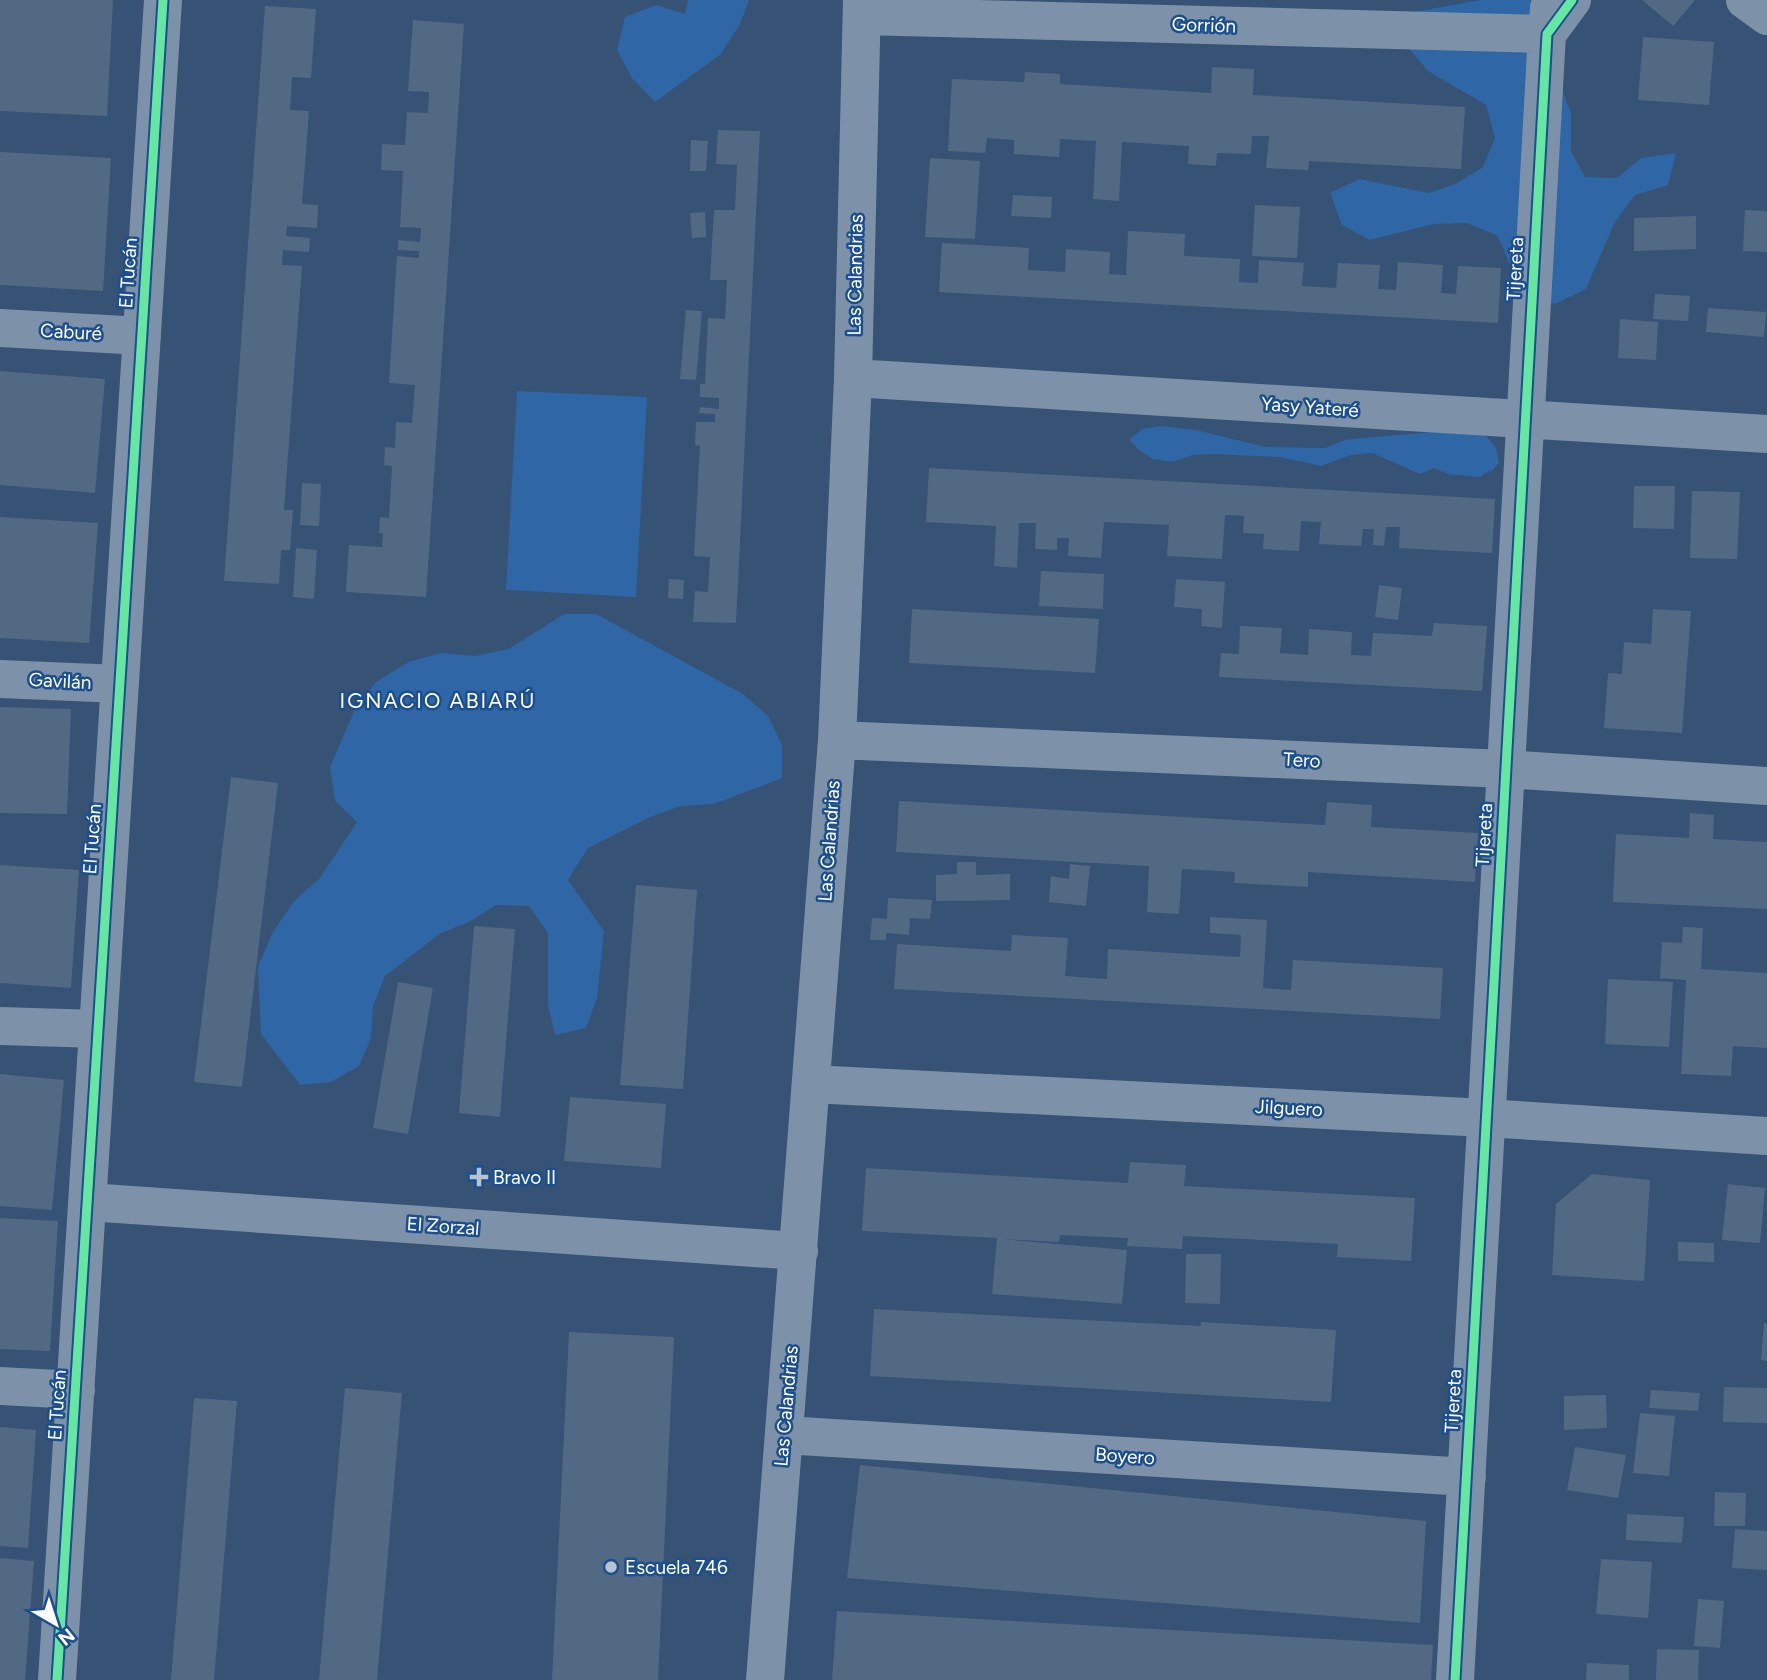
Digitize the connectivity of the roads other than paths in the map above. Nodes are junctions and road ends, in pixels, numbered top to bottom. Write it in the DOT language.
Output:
graph roads {
  1 [pos="163,0"];
  2 [pos="1572,0"];
  3 [pos="1745,0"];
  4 [pos="862,8"];
  5 [pos="1767,16"];
  6 [pos="1548,17"];
  7 [pos="0,328"];
  8 [pos="142,336"];
  9 [pos="853,378"];
  10 [pos="1524,420"];
  11 [pos="1767,434"];
  12 [pos="0,679"];
  13 [pos="120,684"];
  14 [pos="837,740"];
  15 [pos="1505,769"];
  16 [pos="1767,786"];
  17 [pos="0,1026"];
  18 [pos="98,1029"];
  19 [pos="811,1084"];
  20 [pos="1486,1118"];
  21 [pos="1767,1136"];
  22 [pos="88,1202"];
  23 [pos="799,1251"];
  24 [pos="0,1386"];
  25 [pos="76,1390"];
  26 [pos="784,1435"];
  27 [pos="1467,1477"];
  28 [pos="57,1680"];
  29 [pos="765,1680"];
  30 [pos="1455,1680"];
  1 -- 8 [label="street, El Tucán"];
  2 -- 6 [label="street"];
  3 -- 5 [label="street"];
  4 -- 6 [label="street, Gorrión"];
  4 -- 9 [label="street, Las Calandrias"];
  6 -- 10 [label="street, Tijereta"];
  7 -- 8 [label="street, Caburé"];
  8 -- 13 [label="street, El Tucán"];
  9 -- 10 [label="street, Yasy Yateré"];
  9 -- 14 [label="street, Las Calandrias"];
  10 -- 11 [label="street, Yasy Yateré"];
  10 -- 15 [label="street, Tijereta"];
  12 -- 13 [label="street, Gavilán"];
  13 -- 18 [label="street, El Tucán"];
  14 -- 15 [label="street, Tero"];
  14 -- 19 [label="street, Las Calandrias"];
  15 -- 16 [label="street, Tero"];
  15 -- 20 [label="street, Tijereta"];
  17 -- 18 [label="street"];
  18 -- 22 [label="street, El Tucán"];
  19 -- 20 [label="street, Jilguero"];
  19 -- 23 [label="street, Las Calandrias"];
  20 -- 21 [label="street, Jilguero"];
  20 -- 27 [label="street, Tijereta"];
  22 -- 23 [label="street, El Zorzal"];
  22 -- 25 [label="street, El Tucán"];
  23 -- 26 [label="street, Las Calandrias"];
  24 -- 25 [label="street"];
  25 -- 28 [label="street, El Tucán"];
  26 -- 27 [label="street, Boyero"];
  26 -- 29 [label="street, Las Calandrias"];
  27 -- 30 [label="street, Tijereta"];
}
